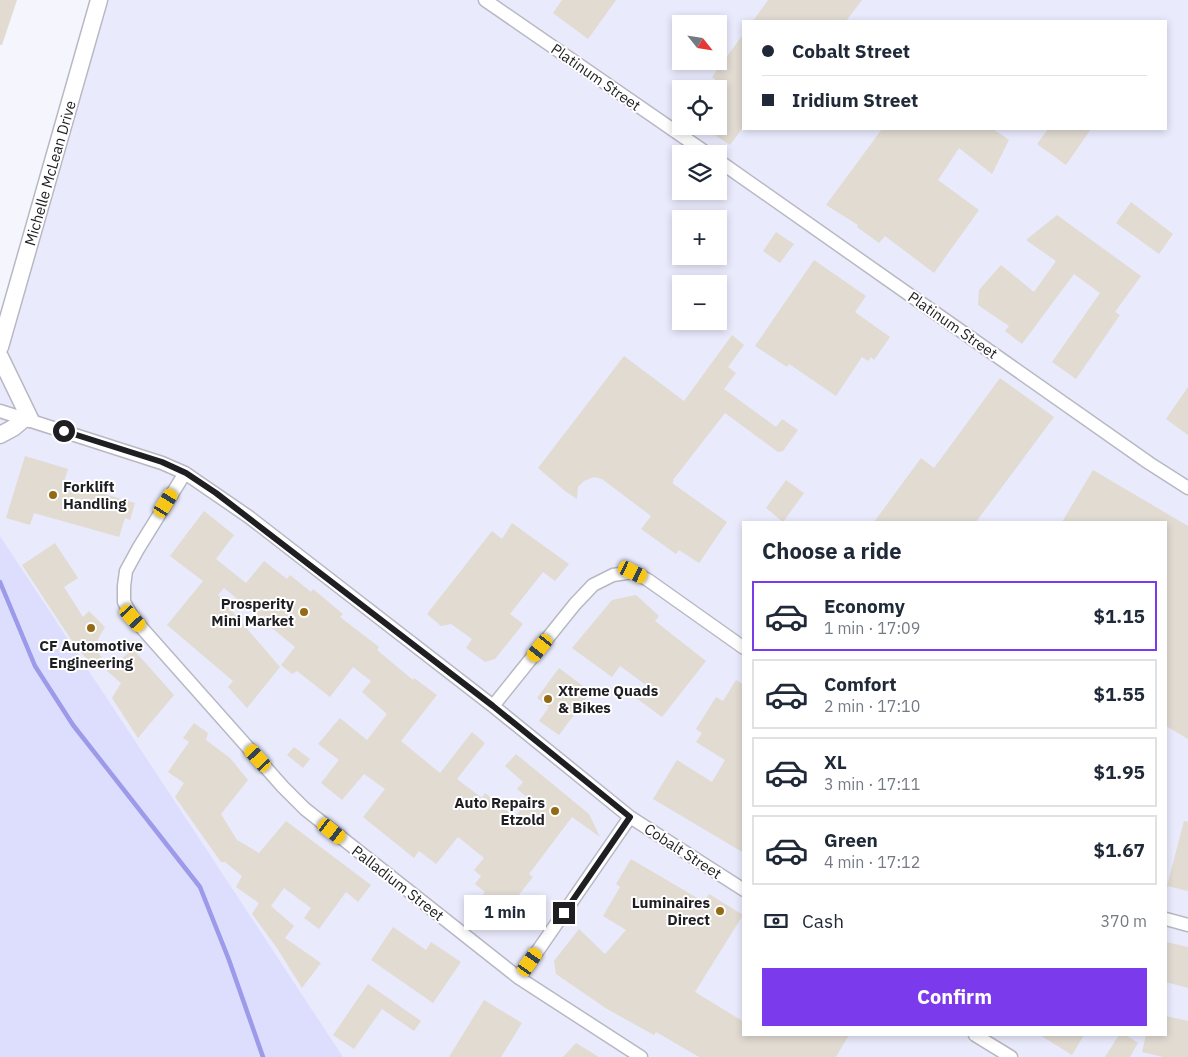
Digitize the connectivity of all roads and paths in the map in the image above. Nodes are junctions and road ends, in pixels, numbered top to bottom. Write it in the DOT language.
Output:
graph roads {
  1 [pos="99,0"];
  2 [pos="485,0"];
  3 [pos="695,145"];
  4 [pos="727,167"];
  5 [pos="0,347"];
  6 [pos="0,357"];
  7 [pos="0,411"];
  8 [pos="27,419"];
  9 [pos="0,435"];
  10 [pos="186,473"];
  11 [pos="1188,488"];
  12 [pos="742,647"];
  13 [pos="493,706"];
  14 [pos="630,817"];
  15 [pos="742,889"];
  16 [pos="1167,919"];
  17 [pos="1188,925"];
  18 [pos="519,978"];
  19 [pos="978,1036"];
  20 [pos="641,1057"];
  21 [pos="1011,1057"];
  1 -- 5 [label="street, Michelle McLean Drive"];
  2 -- 3 [label="street, Platinum Street"];
  4 -- 11 [label="street, Platinum Street"];
  6 -- 8 [label="street"];
  7 -- 8 [label="street, Cobalt Street"];
  8 -- 9 [label="street"];
  8 -- 10 [label="street, Cobalt Street"];
  10 -- 13 [label="street, Cobalt Street"];
  10 -- 18 [label="street, Palladium Street"];
  12 -- 13 [label="street"];
  13 -- 14 [label="street, Cobalt Street"];
  14 -- 15 [label="street, Cobalt Street"];
  14 -- 18 [label="street"];
  16 -- 17 [label="street"];
  18 -- 20 [label="street, Palladium Street"];
  19 -- 21 [label="street"];
}
